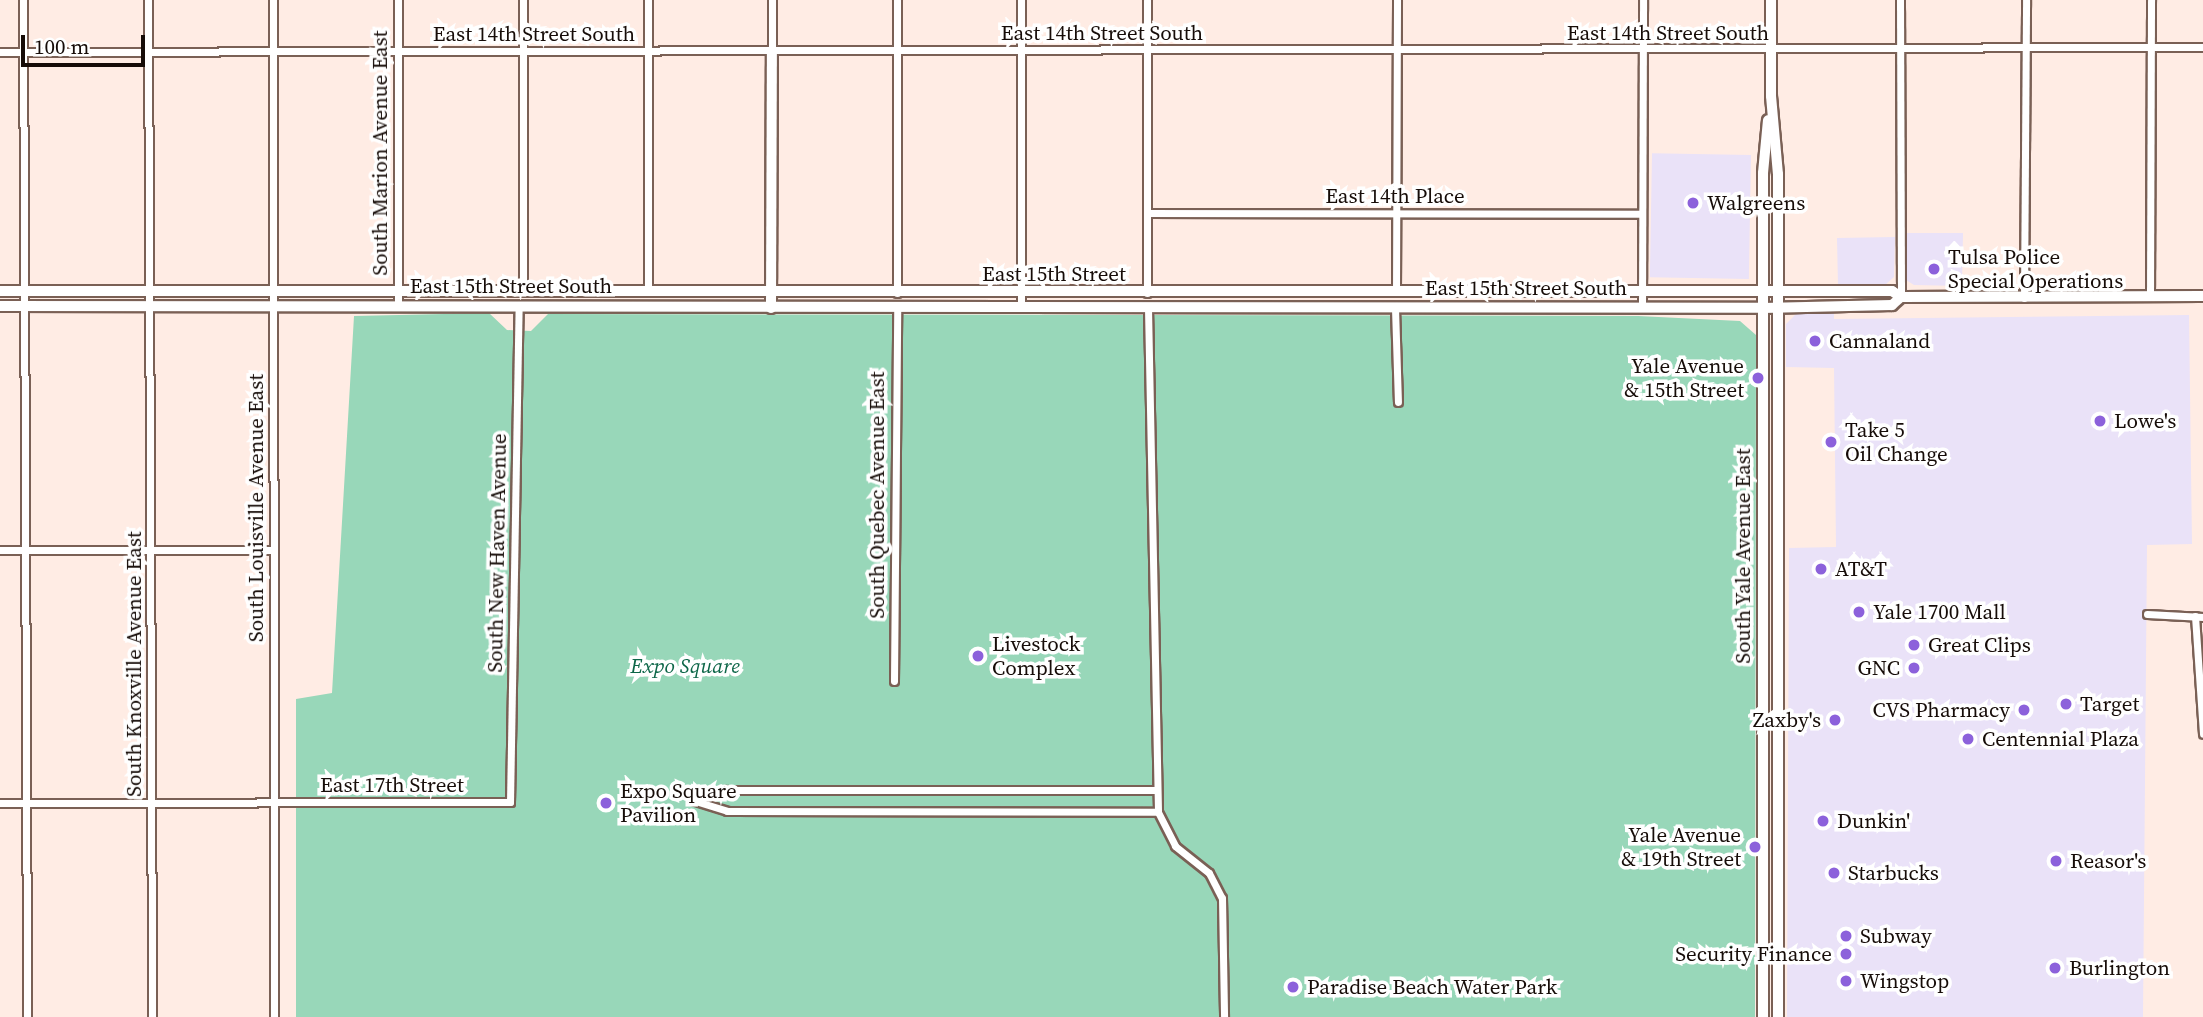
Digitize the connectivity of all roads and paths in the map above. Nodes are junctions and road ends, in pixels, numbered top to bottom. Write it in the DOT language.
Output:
graph roads {
  1 [pos="23,0"];
  2 [pos="148,0"];
  3 [pos="273,0"];
  4 [pos="398,0"];
  5 [pos="523,0"];
  6 [pos="648,0"];
  7 [pos="772,0"];
  8 [pos="897,0"];
  9 [pos="1021,0"];
  10 [pos="1147,0"];
  11 [pos="1397,0"];
  12 [pos="1643,0"];
  13 [pos="1771,0"];
  14 [pos="1900,0"];
  15 [pos="2026,0"];
  16 [pos="2151,0"];
  17 [pos="2203,47"];
  18 [pos="2151,48"];
  19 [pos="2026,49"];
  20 [pos="1021,50"];
  21 [pos="1147,50"];
  22 [pos="1643,50"];
  23 [pos="1770,50"];
  24 [pos="1900,50"];
  25 [pos="148,51"];
  26 [pos="273,51"];
  27 [pos="523,51"];
  28 [pos="648,51"];
  29 [pos="772,51"];
  30 [pos="897,51"];
  31 [pos="1398,51"];
  32 [pos="0,52"];
  33 [pos="24,52"];
  34 [pos="398,52"];
  35 [pos="1771,96"];
  36 [pos="1763,173"];
  37 [pos="1778,174"];
  38 [pos="1147,213"];
  39 [pos="1397,214"];
  40 [pos="1642,214"];
  41 [pos="149,290"];
  42 [pos="273,290"];
  43 [pos="398,290"];
  44 [pos="523,290"];
  45 [pos="648,290"];
  46 [pos="0,291"];
  47 [pos="24,291"];
  48 [pos="1396,292"];
  49 [pos="1642,292"];
  50 [pos="772,293"];
  51 [pos="897,293"];
  52 [pos="960,293"];
  53 [pos="1022,293"];
  54 [pos="1147,293"];
  55 [pos="1763,293"];
  56 [pos="1779,293"];
  57 [pos="2203,296"];
  58 [pos="1900,297"];
  59 [pos="2150,297"];
  60 [pos="2024,298"];
  61 [pos="398,305"];
  62 [pos="519,305"];
  63 [pos="648,305"];
  64 [pos="0,306"];
  65 [pos="25,306"];
  66 [pos="274,306"];
  67 [pos="1642,307"];
  68 [pos="1778,307"];
  69 [pos="771,308"];
  70 [pos="1021,308"];
  71 [pos="1148,308"];
  72 [pos="1395,308"];
  73 [pos="1763,308"];
  74 [pos="150,309"];
  75 [pos="897,309"];
  76 [pos="1398,402"];
  77 [pos="1779,498"];
  78 [pos="1762,499"];
  79 [pos="0,550"];
  80 [pos="26,550"];
  81 [pos="151,550"];
  82 [pos="273,550"];
  83 [pos="2147,614"];
  84 [pos="2199,617"];
  85 [pos="894,681"];
  86 [pos="1762,688"];
  87 [pos="1779,688"];
  88 [pos="2203,734"];
  89 [pos="1157,790"];
  90 [pos="1763,797"];
  91 [pos="1778,797"];
  92 [pos="274,802"];
  93 [pos="510,802"];
  94 [pos="0,803"];
  95 [pos="26,803"];
  96 [pos="151,803"];
  97 [pos="1158,812"];
  98 [pos="1763,882"];
  99 [pos="1778,883"];
  100 [pos="1763,995"];
  101 [pos="1778,995"];
  102 [pos="27,1017"];
  103 [pos="152,1017"];
  104 [pos="274,1017"];
  105 [pos="1224,1017"];
  106 [pos="1763,1017"];
  107 [pos="1778,1017"];
  1 -- 33 [label="street"];
  2 -- 25 [label="street, South Knoxville Avenue East"];
  3 -- 26 [label="street, South Louisville Avenue East"];
  4 -- 34 [label="street, South Marion Avenue East"];
  5 -- 27 [label="street"];
  6 -- 28 [label="street"];
  7 -- 29 [label="street"];
  8 -- 30 [label="street"];
  9 -- 20 [label="street"];
  10 -- 21 [label="street"];
  11 -- 31 [label="street"];
  12 -- 22 [label="street"];
  13 -- 23 [label="main road, South Yale Avenue East"];
  14 -- 24 [label="street"];
  15 -- 19 [label="street"];
  16 -- 18 [label="street"];
  17 -- 18 [label="street, East 14th Street South"];
  18 -- 19 [label="street, East 14th Street South"];
  18 -- 59 [label="street"];
  19 -- 24 [label="street, East 14th Street South"];
  19 -- 60 [label="street"];
  20 -- 21 [label="street, East 14th Street South"];
  20 -- 30 [label="street, East 14th Street South"];
  20 -- 53 [label="street"];
  21 -- 31 [label="street, East 14th Street South"];
  21 -- 38 [label="street"];
  22 -- 23 [label="street, East 14th Street South"];
  22 -- 31 [label="street, East 14th Street South"];
  22 -- 40 [label="street"];
  23 -- 24 [label="street, East 14th Street South"];
  23 -- 35 [label="main road, South Yale Avenue East"];
  24 -- 58 [label="street"];
  25 -- 26 [label="street, East 14th Street South"];
  25 -- 33 [label="street, East 14th Street South"];
  25 -- 41 [label="street, South Knoxville Avenue East"];
  26 -- 34 [label="street, East 14th Street South"];
  26 -- 42 [label="street, South Louisville Avenue East"];
  27 -- 28 [label="street, East 14th Street South"];
  27 -- 34 [label="street, East 14th Street South"];
  27 -- 44 [label="street"];
  28 -- 29 [label="street, East 14th Street South"];
  28 -- 45 [label="street"];
  29 -- 30 [label="street, East 14th Street South"];
  29 -- 50 [label="street"];
  30 -- 51 [label="street"];
  31 -- 39 [label="street"];
  32 -- 33 [label="street, East 14th Street South"];
  33 -- 47 [label="street"];
  34 -- 43 [label="street, South Marion Avenue East"];
  35 -- 36 [label="main road, South Yale Avenue East"];
  35 -- 37 [label="main road, South Yale Avenue East"];
  36 -- 37 [label="main road"];
  36 -- 55 [label="main road, South Yale Avenue East"];
  37 -- 56 [label="main road, South Yale Avenue East"];
  38 -- 39 [label="street, East 14th Place"];
  38 -- 54 [label="street"];
  39 -- 40 [label="street, East 14th Place"];
  39 -- 48 [label="street"];
  40 -- 49 [label="street"];
  41 -- 42 [label="main road, East 15th Street South"];
  41 -- 47 [label="main road, East 15th Street South"];
  41 -- 74 [label="street, South Knoxville Avenue East"];
  42 -- 43 [label="main road, East 15th Street South"];
  42 -- 66 [label="street, South Louisville Avenue East"];
  43 -- 44 [label="main road, East 15th Street South"];
  43 -- 61 [label="street, South Marion Avenue East"];
  44 -- 45 [label="main road, East 15th Street South"];
  44 -- 62 [label="main road"];
  45 -- 50 [label="main road, East 15th Street South"];
  45 -- 63 [label="main road"];
  46 -- 47 [label="main road, East 15th Street South"];
  47 -- 65 [label="street"];
  48 -- 49 [label="main road, East 15th Street South"];
  48 -- 54 [label="main road, East 15th Street South"];
  48 -- 72 [label="main road"];
  49 -- 55 [label="main road, East 15th Street South"];
  49 -- 67 [label="street"];
  50 -- 51 [label="main road, East 15th Street South"];
  50 -- 69 [label="street"];
  51 -- 52 [label="main road, East 15th Street South"];
  51 -- 75 [label="main road"];
  52 -- 53 [label="main road, East 15th Street"];
  53 -- 54 [label="main road, East 15th Street"];
  53 -- 70 [label="street"];
  54 -- 71 [label="main road"];
  55 -- 56 [label="main road, East 15th Street South"];
  55 -- 73 [label="main road, South Yale Avenue East"];
  56 -- 58 [label="main road, East 15th Street South"];
  56 -- 68 [label="main road, South Yale Avenue East"];
  57 -- 59 [label="main road, East 15th Street South"];
  58 -- 60 [label="main road, East 15th Street South"];
  58 -- 68 [label="main road, East 15th Street South"];
  59 -- 60 [label="main road, East 15th Street South"];
  61 -- 62 [label="main road, East 15th Street South"];
  61 -- 66 [label="main road, East 15th Street South"];
  62 -- 63 [label="main road, East 15th Street South"];
  62 -- 93 [label="street, South New Haven Avenue"];
  63 -- 69 [label="main road, East 15th Street South"];
  64 -- 65 [label="main road, East 15th Street South"];
  65 -- 74 [label="main road, East 15th Street South"];
  65 -- 80 [label="street"];
  66 -- 74 [label="main road, East 15th Street South"];
  66 -- 82 [label="street, South Louisville Avenue East"];
  67 -- 72 [label="main road, East 15th Street South"];
  67 -- 73 [label="main road, East 15th Street South"];
  68 -- 73 [label="main road, East 15th Street South"];
  68 -- 77 [label="main road, South Yale Avenue East"];
  69 -- 75 [label="main road, East 15th Street South"];
  70 -- 71 [label="main road, East 15th Street"];
  70 -- 75 [label="main road, East 15th Street South"];
  71 -- 72 [label="main road, East 15th Street South"];
  71 -- 89 [label="street"];
  72 -- 76 [label="street"];
  73 -- 78 [label="main road, South Yale Avenue East"];
  74 -- 81 [label="street, South Knoxville Avenue East"];
  75 -- 85 [label="street, South Quebec Avenue East"];
  77 -- 78 [label="main road"];
  77 -- 87 [label="main road, South Yale Avenue East"];
  78 -- 86 [label="main road, South Yale Avenue East"];
  79 -- 80 [label="street"];
  80 -- 81 [label="street"];
  80 -- 95 [label="street"];
  81 -- 82 [label="street"];
  81 -- 96 [label="street, South Knoxville Avenue East"];
  82 -- 92 [label="street, South Louisville Avenue East"];
  83 -- 84 [label="street"];
  84 -- 88 [label="street"];
  86 -- 87 [label="main road"];
  86 -- 90 [label="main road, South Yale Avenue East"];
  87 -- 91 [label="main road, South Yale Avenue East"];
  89 -- 97 [label="street"];
  89 -- 97 [label="street"];
  90 -- 91 [label="main road"];
  90 -- 98 [label="main road, South Yale Avenue East"];
  91 -- 99 [label="main road, South Yale Avenue East"];
  92 -- 93 [label="street, East 17th Street"];
  92 -- 96 [label="street, East 17th Street"];
  92 -- 104 [label="street, South Louisville Avenue East"];
  94 -- 95 [label="street, East 17th Street"];
  95 -- 96 [label="street, East 17th Street"];
  95 -- 102 [label="street"];
  96 -- 103 [label="street, South Knoxville Avenue East"];
  97 -- 105 [label="street"];
  98 -- 99 [label="main road"];
  98 -- 100 [label="main road, South Yale Avenue East"];
  99 -- 101 [label="main road, South Yale Avenue East"];
  100 -- 101 [label="main road"];
  100 -- 106 [label="main road, South Yale Avenue East"];
  101 -- 107 [label="main road, South Yale Avenue East"];
}
